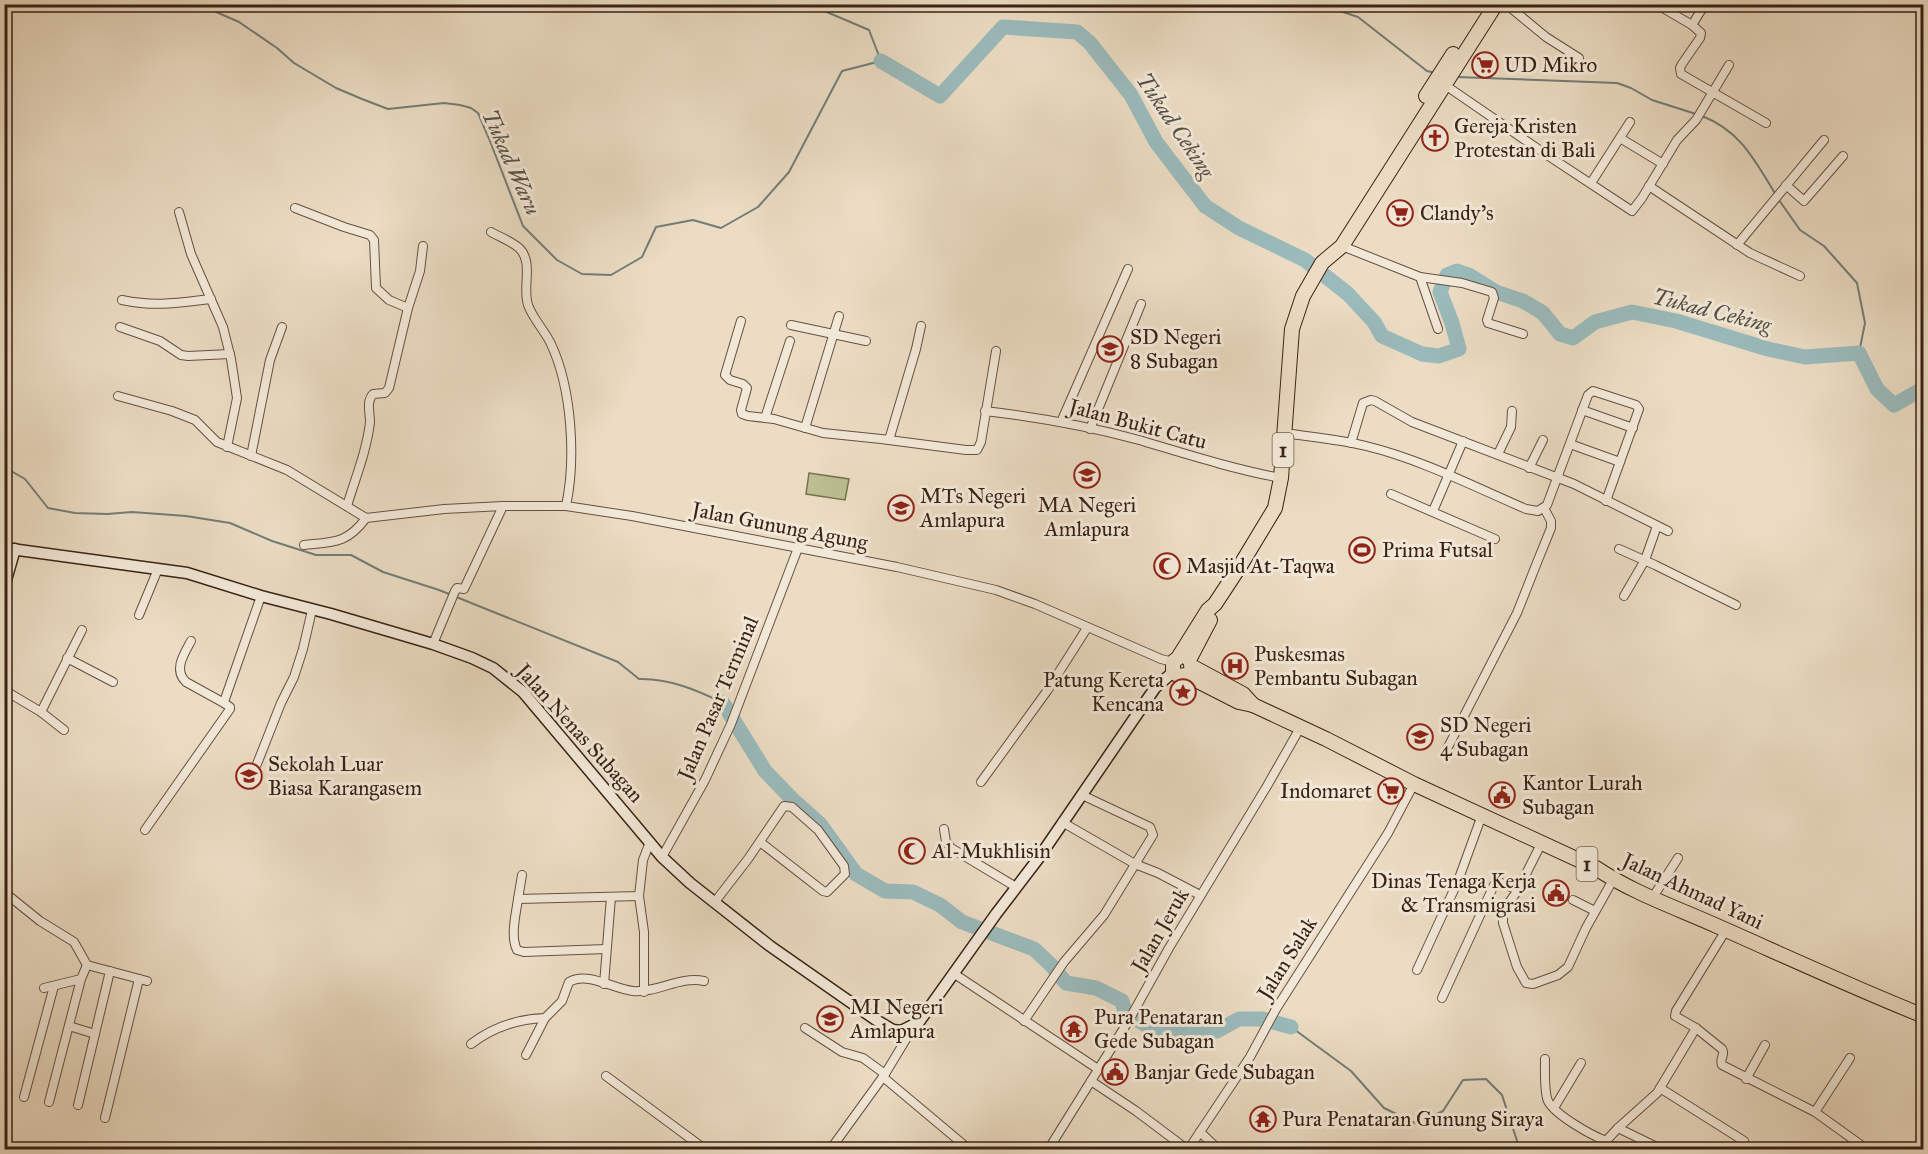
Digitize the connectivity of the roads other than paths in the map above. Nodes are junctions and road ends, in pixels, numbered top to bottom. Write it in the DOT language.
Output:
graph roads {
  1 [pos="1485,4"];
  2 [pos="1496,4"];
  3 [pos="1506,4"];
  4 [pos="1656,4"];
  5 [pos="1706,4"];
  6 [pos="1692,26"];
  7 [pos="1579,58"];
  8 [pos="1454,62"];
  9 [pos="1729,65"];
  10 [pos="1443,82"];
  11 [pos="1713,92"];
  12 [pos="1630,122"];
  13 [pos="1766,123"];
  14 [pos="1620,138"];
  15 [pos="1824,140"];
  16 [pos="1843,156"];
  17 [pos="1663,164"];
  18 [pos="1591,183"];
  19 [pos="1786,185"];
  20 [pos="1649,186"];
  21 [pos="295,208"];
  22 [pos="179,212"];
  23 [pos="491,232"];
  24 [pos="1737,244"];
  25 [pos="423,246"];
  26 [pos="1342,246"];
  27 [pos="1322,263"];
  28 [pos="1128,269"];
  29 [pos="1800,276"];
  30 [pos="1420,277"];
  31 [pos="211,299"];
  32 [pos="122,300"];
  33 [pos="1141,304"];
  34 [pos="408,308"];
  35 [pos="839,316"];
  36 [pos="741,321"];
  37 [pos="791,325"];
  38 [pos="921,326"];
  39 [pos="120,327"];
  40 [pos="282,327"];
  41 [pos="1438,329"];
  42 [pos="833,334"];
  43 [pos="1522,334"];
  44 [pos="790,341"];
  45 [pos="866,341"];
  46 [pos="996,351"];
  47 [pos="230,354"];
  48 [pos="118,396"];
  49 [pos="1582,410"];
  50 [pos="985,411"];
  51 [pos="1512,411"];
  52 [pos="765,418"];
  53 [pos="1061,422"];
  54 [pos="805,428"];
  55 [pos="1633,428"];
  56 [pos="1090,429"];
  57 [pos="1284,433"];
  58 [pos="889,440"];
  59 [pos="1543,440"];
  60 [pos="1463,441"];
  61 [pos="1351,443"];
  62 [pos="1570,444"];
  63 [pos="227,447"];
  64 [pos="1498,454"];
  65 [pos="251,456"];
  66 [pos="1620,462"];
  67 [pos="1529,468"];
  68 [pos="1448,475"];
  69 [pos="1281,478"];
  70 [pos="1558,478"];
  71 [pos="1391,494"];
  72 [pos="1606,501"];
  73 [pos="347,506"];
  74 [pos="503,506"];
  75 [pos="566,506"];
  76 [pos="1544,508"];
  77 [pos="1433,511"];
  78 [pos="366,518"];
  79 [pos="1657,526"];
  80 [pos="1668,531"];
  81 [pos="1496,539"];
  82 [pos="304,545"];
  83 [pos="10,548"];
  84 [pos="798,548"];
  85 [pos="1619,549"];
  86 [pos="1645,560"];
  87 [pos="159,569"];
  88 [pos="4,587"];
  89 [pos="1624,596"];
  90 [pos="261,597"];
  91 [pos="1736,605"];
  92 [pos="312,610"];
  93 [pos="139,615"];
  94 [pos="1087,628"];
  95 [pos="82,630"];
  96 [pos="191,641"];
  97 [pos="432,644"];
  98 [pos="67,658"];
  99 [pos="1182,666"];
  100 [pos="113,681"];
  101 [pos="4,690"];
  102 [pos="224,703"];
  103 [pos="41,712"];
  104 [pos="1300,728"];
  105 [pos="63,730"];
  106 [pos="1448,749"];
  107 [pos="257,764"];
  108 [pos="981,782"];
  109 [pos="1414,784"];
  110 [pos="1082,795"];
  111 [pos="1482,815"];
  112 [pos="1062,822"];
  113 [pos="944,829"];
  114 [pos="145,830"];
  115 [pos="650,842"];
  116 [pos="760,842"];
  117 [pos="1541,844"];
  118 [pos="662,856"];
  119 [pos="1678,858"];
  120 [pos="1135,864"];
  121 [pos="522,875"];
  122 [pos="1614,879"];
  123 [pos="1016,887"];
  124 [pos="1518,890"];
  125 [pos="4,892"];
  126 [pos="1200,895"];
  127 [pos="639,896"];
  128 [pos="610,897"];
  129 [pos="1653,897"];
  130 [pos="518,898"];
  131 [pos="1573,900"];
  132 [pos="714,903"];
  133 [pos="1595,911"];
  134 [pos="1726,930"];
  135 [pos="606,949"];
  136 [pos="87,965"];
  137 [pos="1417,970"];
  138 [pos="110,971"];
  139 [pos="953,973"];
  140 [pos="81,979"];
  141 [pos="704,981"];
  142 [pos="604,984"];
  143 [pos="54,986"];
  144 [pos="44,988"];
  145 [pos="644,992"];
  146 [pos="1442,998"];
  147 [pos="1923,1016"];
  148 [pos="545,1018"];
  149 [pos="1024,1021"];
  150 [pos="69,1026"];
  151 [pos="914,1026"];
  152 [pos="805,1028"];
  153 [pos="1696,1028"];
  154 [pos="94,1035"];
  155 [pos="471,1044"];
  156 [pos="1765,1045"];
  157 [pos="526,1055"];
  158 [pos="1850,1058"];
  159 [pos="1545,1059"];
  160 [pos="1581,1063"];
  161 [pos="1098,1069"];
  162 [pos="884,1075"];
  163 [pos="606,1076"];
  164 [pos="1746,1079"];
  165 [pos="1091,1081"];
  166 [pos="1660,1088"];
  167 [pos="24,1097"];
  168 [pos="49,1102"];
  169 [pos="78,1105"];
  170 [pos="1554,1108"];
  171 [pos="1815,1112"];
  172 [pos="105,1118"];
  173 [pos="1617,1128"];
  174 [pos="1200,1132"];
  175 [pos="1606,1141"];
  176 [pos="1744,1141"];
  177 [pos="706,1149"];
  178 [pos="830,1149"];
  179 [pos="970,1149"];
  180 [pos="1048,1149"];
  181 [pos="1188,1149"];
  182 [pos="1219,1149"];
  183 [pos="1602,1149"];
  184 [pos="1663,1149"];
  185 [pos="1868,1149"];
  1 -- 8 [label="highway"];
  2 -- 8 [label="highway"];
  3 -- 7 [label="street"];
  4 -- 6 [label="street"];
  5 -- 6 [label="street"];
  6 -- 11 [label="street"];
  8 -- 10 [label="highway"];
  9 -- 11 [label="street"];
  10 -- 18 [label="street"];
  10 -- 26 [label="highway"];
  10 -- 26 [label="highway"];
  11 -- 13 [label="street"];
  11 -- 17 [label="street"];
  12 -- 14 [label="street"];
  14 -- 17 [label="street"];
  14 -- 18 [label="street"];
  15 -- 19 [label="street"];
  16 -- 19 [label="street"];
  17 -- 20 [label="street"];
  18 -- 20 [label="street"];
  19 -- 24 [label="street"];
  20 -- 24 [label="street"];
  21 -- 34 [label="street"];
  22 -- 31 [label="street"];
  23 -- 75 [label="street"];
  24 -- 29 [label="street"];
  25 -- 34 [label="street"];
  26 -- 30 [label="street"];
  27 -- 57 [label="highway, 1"];
  28 -- 53 [label="street"];
  30 -- 41 [label="street"];
  30 -- 43 [label="street"];
  31 -- 32 [label="street"];
  31 -- 47 [label="street"];
  33 -- 56 [label="street"];
  34 -- 73 [label="street"];
  35 -- 42 [label="street"];
  36 -- 52 [label="street"];
  37 -- 42 [label="street"];
  38 -- 58 [label="street"];
  39 -- 47 [label="street"];
  40 -- 65 [label="street"];
  42 -- 45 [label="street"];
  42 -- 54 [label="street"];
  44 -- 52 [label="street"];
  46 -- 50 [label="street"];
  47 -- 63 [label="street"];
  48 -- 63 [label="street"];
  49 -- 55 [label="street"];
  49 -- 55 [label="street"];
  49 -- 62 [label="street"];
  50 -- 53 [label="street, Jalan Bukit Catu"];
  50 -- 58 [label="street"];
  51 -- 64 [label="street"];
  52 -- 54 [label="street"];
  53 -- 56 [label="street, Jalan Bukit Catu"];
  54 -- 58 [label="street"];
  55 -- 66 [label="street"];
  56 -- 69 [label="street, Jalan Bukit Catu"];
  57 -- 61 [label="street"];
  57 -- 69 [label="highway, 1"];
  59 -- 67 [label="street"];
  60 -- 61 [label="street"];
  60 -- 64 [label="street"];
  60 -- 68 [label="street"];
  61 -- 68 [label="street"];
  62 -- 66 [label="street"];
  62 -- 70 [label="street"];
  63 -- 65 [label="street"];
  64 -- 67 [label="street"];
  65 -- 73 [label="street"];
  66 -- 72 [label="street"];
  67 -- 70 [label="street"];
  68 -- 76 [label="street"];
  68 -- 77 [label="street"];
  69 -- 99 [label="highway, 1"];
  70 -- 72 [label="street"];
  70 -- 76 [label="street"];
  71 -- 77 [label="street"];
  72 -- 79 [label="street"];
  73 -- 78 [label="street"];
  74 -- 75 [label="street, Jalan Gunung Agung"];
  74 -- 78 [label="street, Jalan Gunung Agung"];
  74 -- 97 [label="street"];
  75 -- 84 [label="street, Jalan Gunung Agung"];
  76 -- 106 [label="street"];
  77 -- 81 [label="street"];
  78 -- 82 [label="street"];
  79 -- 80 [label="street"];
  79 -- 86 [label="street"];
  83 -- 87 [label="main road, Jalan Nenas Subagan"];
  83 -- 88 [label="main road"];
  84 -- 94 [label="street, Jalan Gunung Agung"];
  84 -- 118 [label="street, Jalan Pasar Terminal"];
  85 -- 86 [label="street"];
  86 -- 89 [label="street"];
  86 -- 91 [label="street"];
  87 -- 90 [label="main road, Jalan Nenas Subagan"];
  87 -- 93 [label="street"];
  90 -- 92 [label="main road, Jalan Nenas Subagan"];
  90 -- 102 [label="street"];
  92 -- 97 [label="main road, Jalan Nenas Subagan"];
  92 -- 107 [label="street"];
  94 -- 99 [label="street, Jalan Gunung Agung"];
  94 -- 108 [label="street"];
  95 -- 98 [label="street"];
  96 -- 102 [label="street"];
  97 -- 115 [label="main road, Jalan Nenas Subagan"];
  98 -- 100 [label="street"];
  98 -- 103 [label="street"];
  99 -- 104 [label="highway, Jalan Ahmad Yani / 1"];
  99 -- 110 [label="main road"];
  101 -- 103 [label="street"];
  102 -- 114 [label="street"];
  103 -- 105 [label="street"];
  104 -- 109 [label="highway, Jalan Ahmad Yani / 1"];
  104 -- 126 [label="street, Jalan Jeruk"];
  109 -- 111 [label="highway, Jalan Ahmad Yani / 1"];
  109 -- 174 [label="street, Jalan Salak"];
  110 -- 112 [label="main road"];
  110 -- 120 [label="street"];
  111 -- 117 [label="highway, Jalan Ahmad Yani / 1"];
  111 -- 137 [label="street"];
  112 -- 120 [label="street"];
  112 -- 123 [label="main road"];
  113 -- 123 [label="street"];
  115 -- 118 [label="main road, Jalan Nenas Subagan"];
  115 -- 127 [label="street"];
  116 -- 116 [label="street"];
  116 -- 132 [label="street"];
  117 -- 122 [label="highway, Jalan Ahmad Yani / 1"];
  117 -- 124 [label="street"];
  118 -- 132 [label="main road, Jalan Nenas Subagan"];
  119 -- 129 [label="street"];
  120 -- 126 [label="street"];
  120 -- 149 [label="street"];
  121 -- 130 [label="street"];
  122 -- 129 [label="highway, Jalan Ahmad Yani / 1"];
  122 -- 133 [label="street"];
  123 -- 139 [label="main road"];
  124 -- 133 [label="street"];
  124 -- 146 [label="street"];
  125 -- 136 [label="street"];
  126 -- 161 [label="street, Jalan Jeruk"];
  127 -- 128 [label="street"];
  127 -- 145 [label="street"];
  128 -- 130 [label="street"];
  128 -- 135 [label="street"];
  129 -- 134 [label="highway, Jalan Ahmad Yani / 1"];
  130 -- 135 [label="street"];
  131 -- 133 [label="street"];
  132 -- 151 [label="main road, Jalan Nenas Subagan"];
  134 -- 147 [label="highway, Jalan Ahmad Yani / 1"];
  134 -- 153 [label="street"];
  135 -- 142 [label="street"];
  136 -- 138 [label="street"];
  136 -- 140 [label="street"];
  138 -- 154 [label="street"];
  138 -- 172 [label="street"];
  139 -- 149 [label="street"];
  139 -- 151 [label="main road"];
  140 -- 143 [label="street"];
  140 -- 150 [label="street"];
  141 -- 145 [label="street"];
  142 -- 145 [label="street"];
  142 -- 148 [label="street"];
  143 -- 144 [label="street"];
  143 -- 167 [label="street"];
  148 -- 155 [label="street"];
  148 -- 157 [label="street"];
  149 -- 161 [label="street"];
  150 -- 154 [label="street"];
  150 -- 168 [label="street"];
  151 -- 162 [label="street"];
  152 -- 162 [label="street"];
  153 -- 164 [label="street"];
  153 -- 166 [label="street"];
  154 -- 169 [label="street"];
  156 -- 164 [label="street"];
  158 -- 171 [label="street"];
  159 -- 170 [label="street"];
  160 -- 170 [label="street"];
  161 -- 165 [label="street, Jalan Jeruk"];
  162 -- 178 [label="street"];
  162 -- 179 [label="street"];
  163 -- 177 [label="street"];
  164 -- 171 [label="street"];
  165 -- 180 [label="street, Jalan Jeruk"];
  165 -- 181 [label="street"];
  166 -- 173 [label="street"];
  166 -- 176 [label="street"];
  170 -- 175 [label="street"];
  171 -- 185 [label="street"];
  173 -- 175 [label="street"];
  173 -- 184 [label="street"];
  174 -- 181 [label="street, Jalan Salak"];
  174 -- 182 [label="street"];
  175 -- 183 [label="street"];
}
